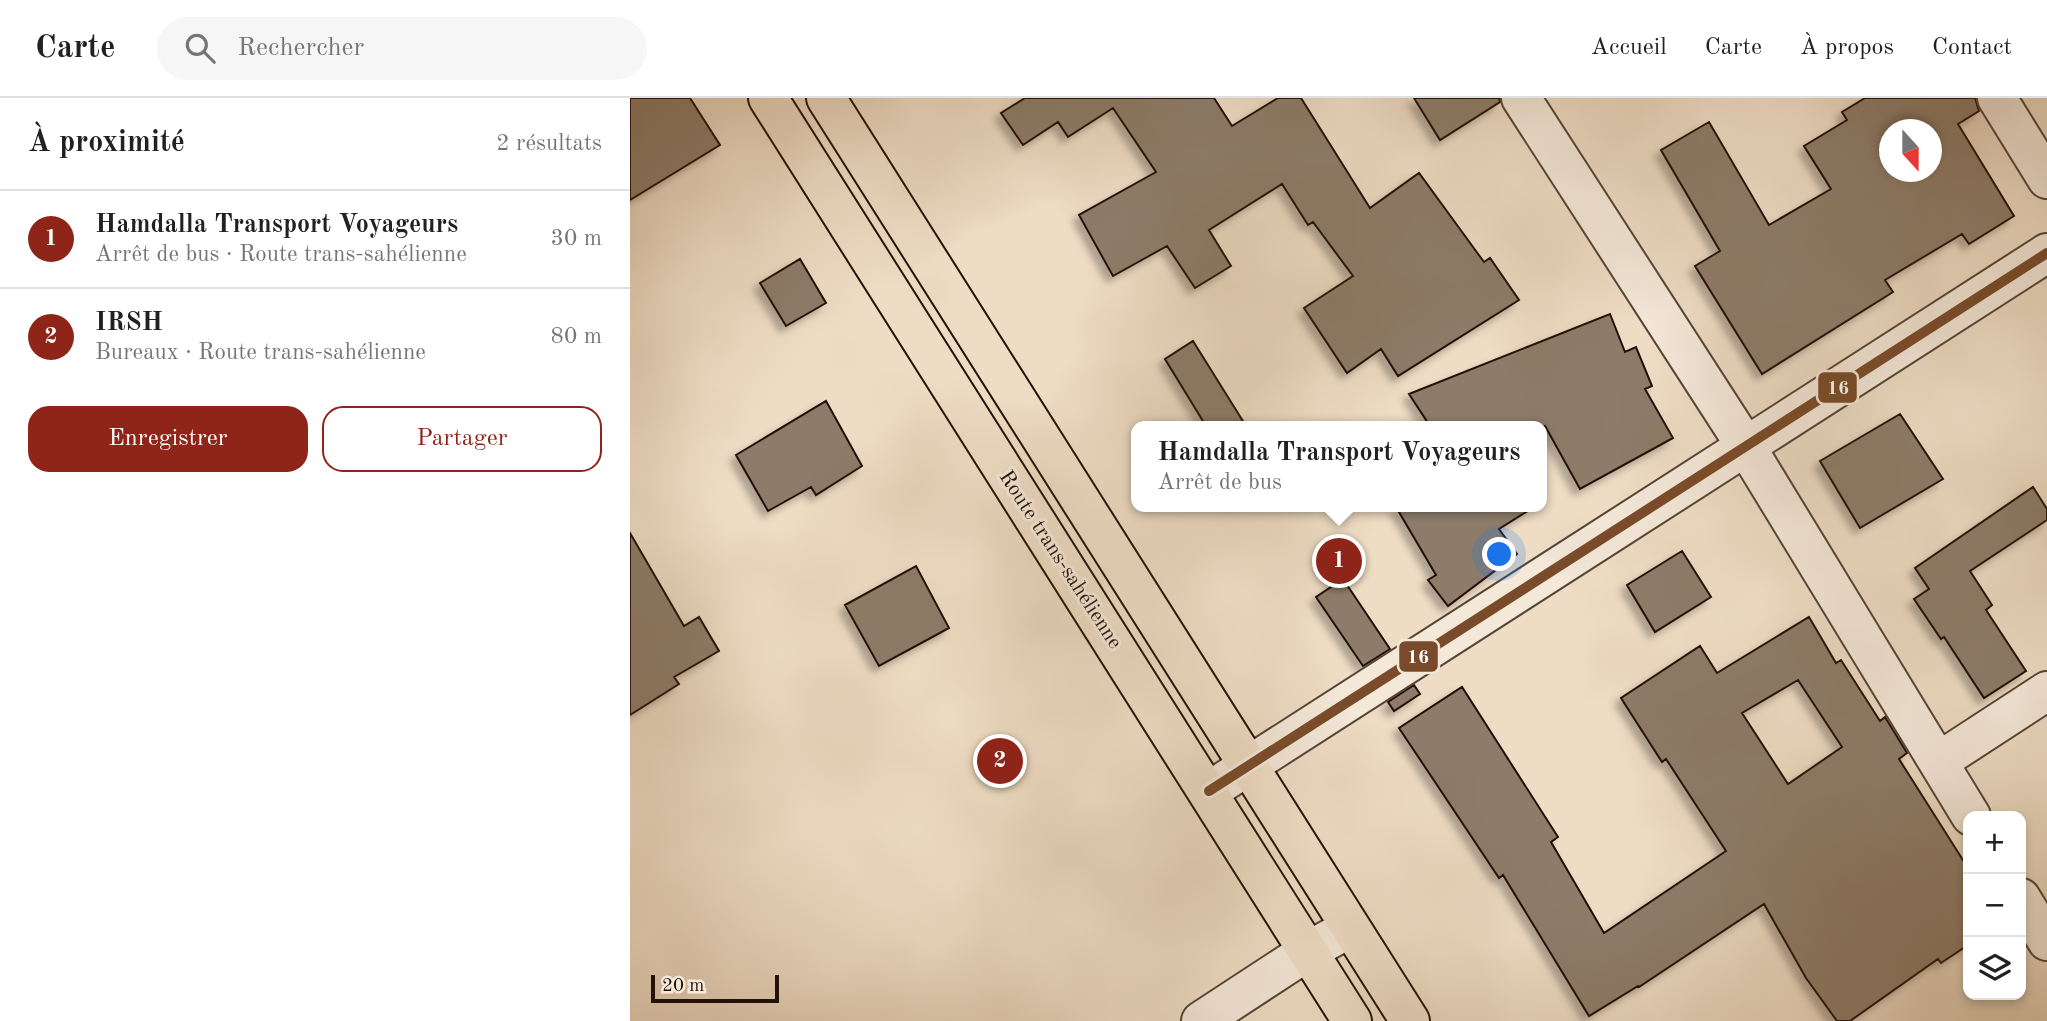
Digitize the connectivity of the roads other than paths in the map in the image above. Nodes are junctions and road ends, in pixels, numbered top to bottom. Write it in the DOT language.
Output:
graph roads {
  1 [pos="768,98"];
  2 [pos="826,98"];
  3 [pos="1521,98"];
  4 [pos="1997,98"];
  5 [pos="2047,180"];
  6 [pos="2047,253"];
  7 [pos="1745,445"];
  8 [pos="2047,691"];
  9 [pos="1938,762"];
  10 [pos="1249,765"];
  11 [pos="1209,792"];
  12 [pos="1968,811"];
  13 [pos="2026,906"];
  14 [pos="1350,928"];
  15 [pos="2047,941"];
  16 [pos="1308,951"];
  17 [pos="1201,1021"];
  18 [pos="1352,1021"];
  19 [pos="1409,1021"];
  1 -- 11 [label="highway, Route trans-sahélienne"];
  2 -- 10 [label="highway"];
  3 -- 7 [label="street"];
  4 -- 5 [label="street"];
  6 -- 7 [label="street"];
  7 -- 9 [label="street"];
  7 -- 10 [label="street"];
  8 -- 9 [label="street"];
  9 -- 12 [label="street"];
  10 -- 11 [label="street"];
  10 -- 14 [label="highway"];
  11 -- 16 [label="highway, Route trans-sahélienne"];
  13 -- 15 [label="street"];
  14 -- 16 [label="street"];
  14 -- 19 [label="highway"];
  16 -- 17 [label="street"];
  16 -- 18 [label="highway, Route trans-sahélienne"];
}
